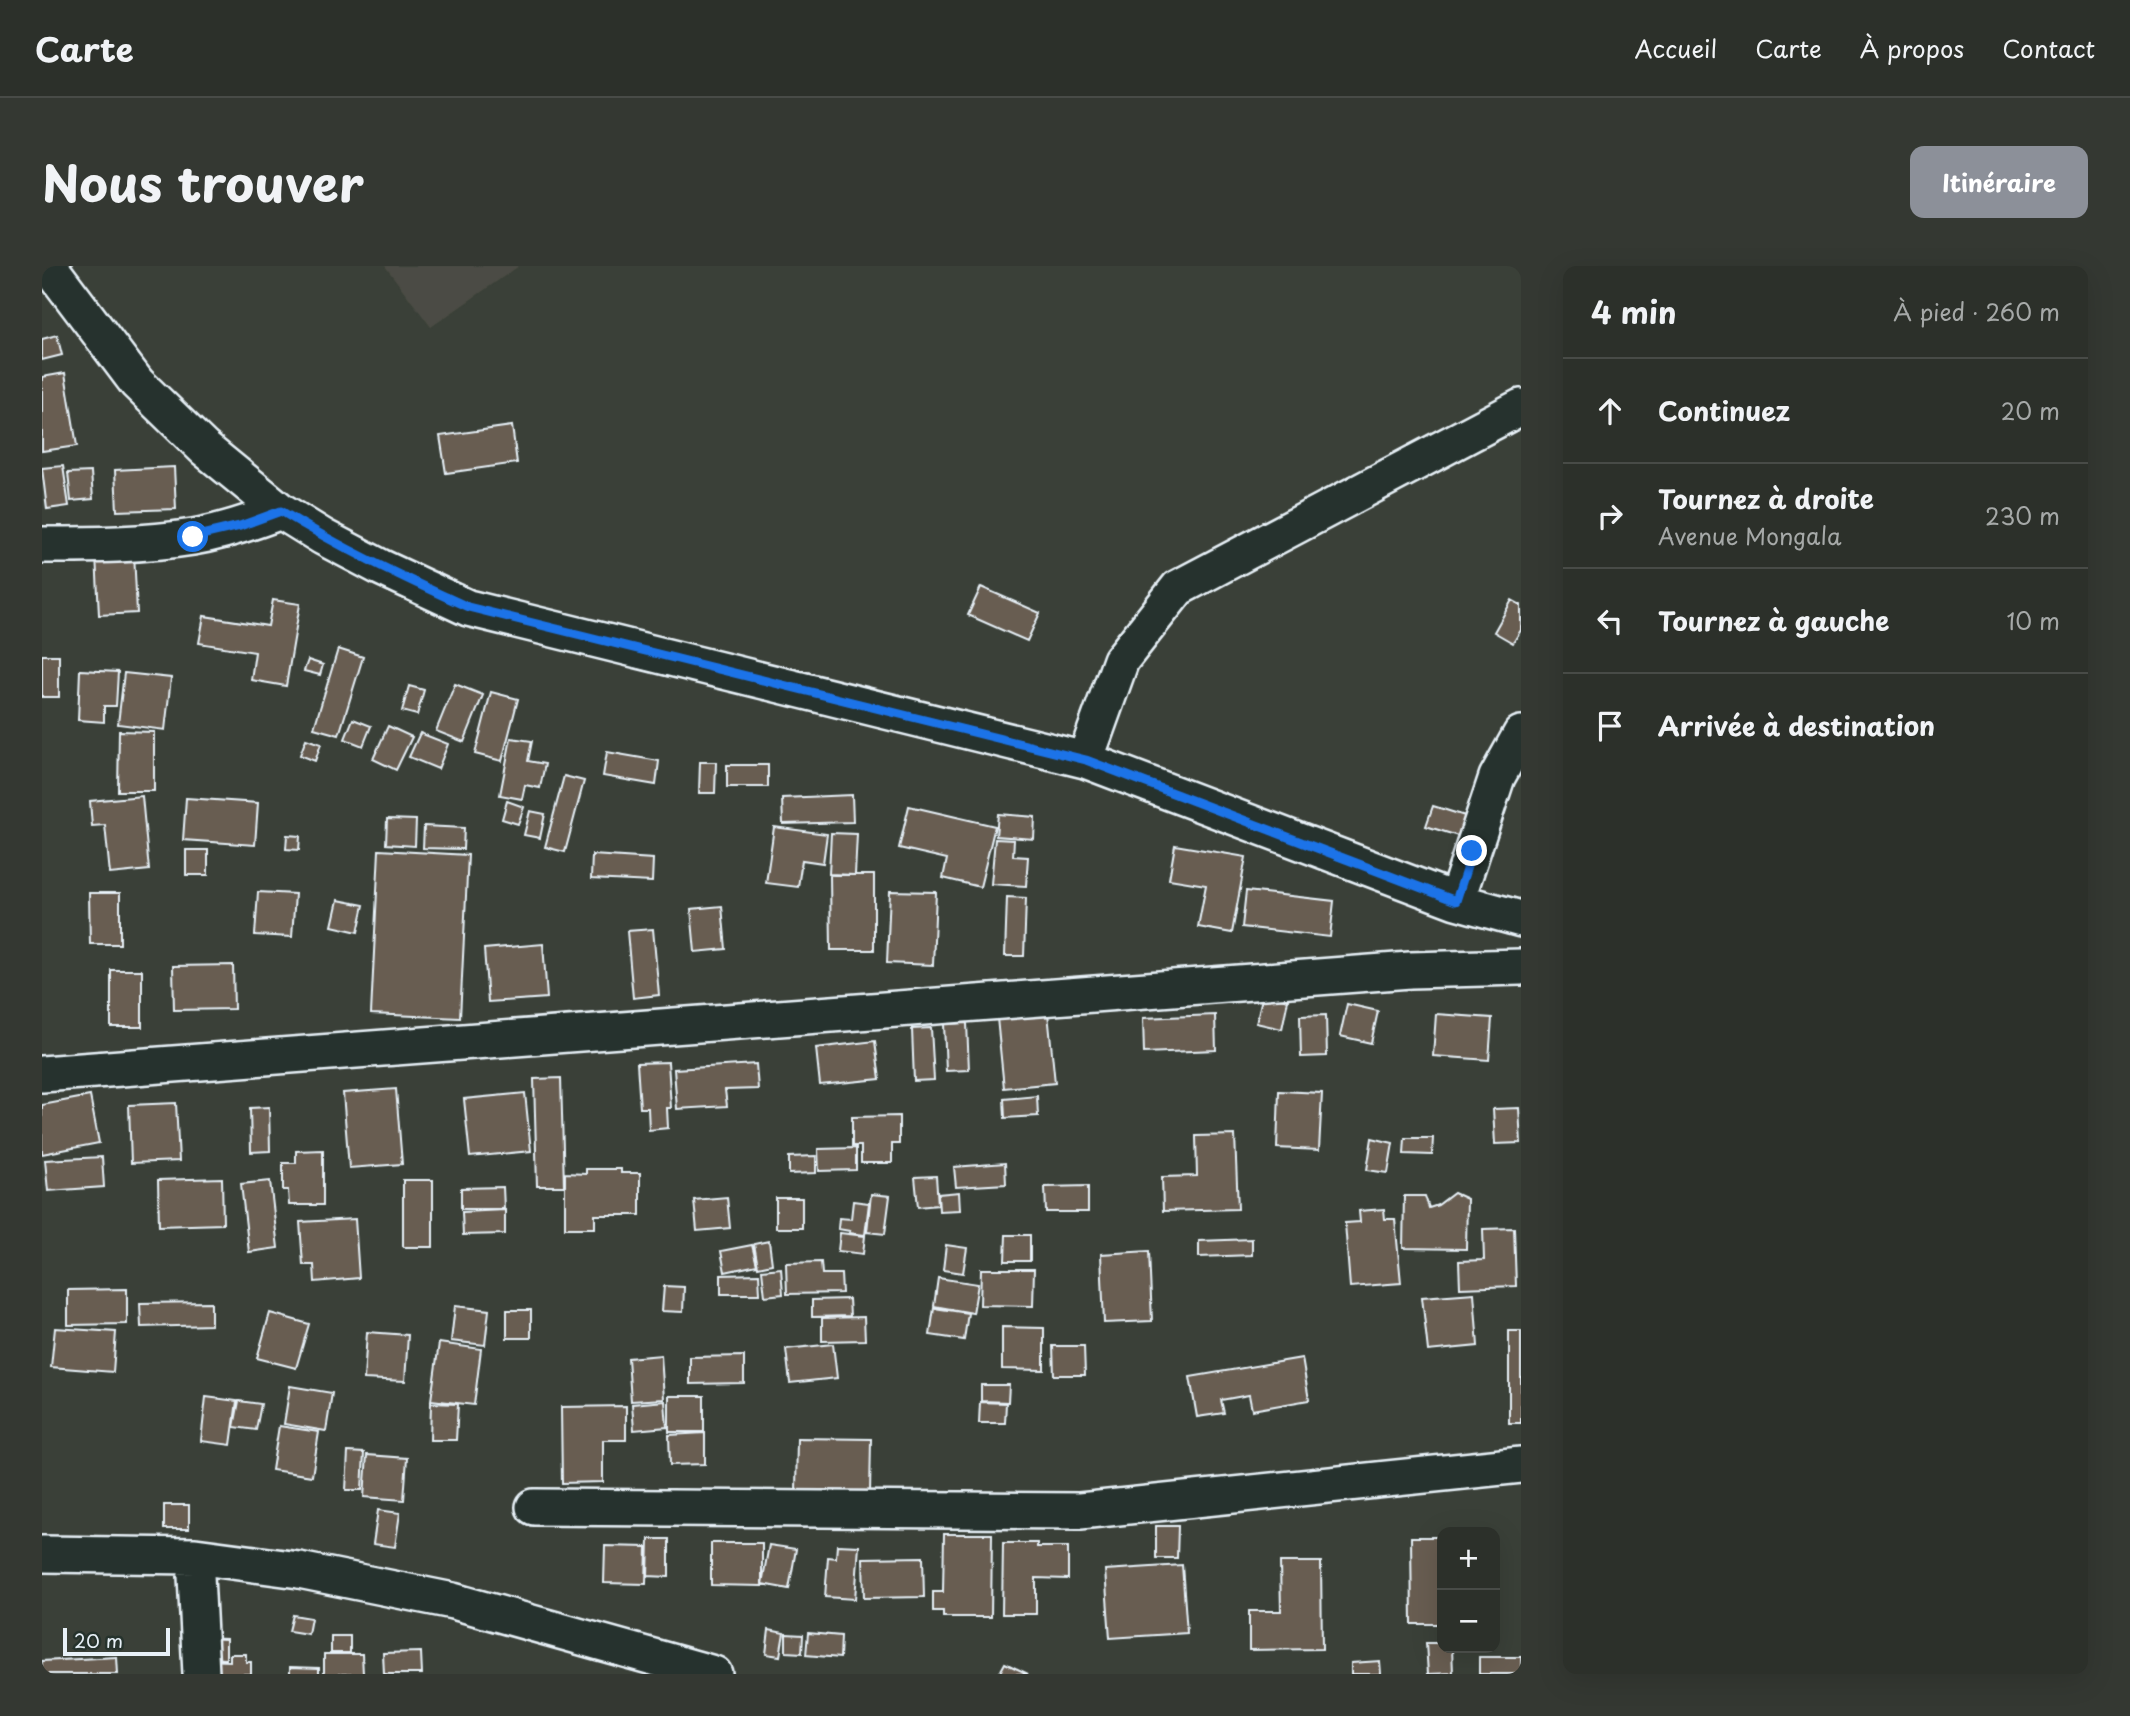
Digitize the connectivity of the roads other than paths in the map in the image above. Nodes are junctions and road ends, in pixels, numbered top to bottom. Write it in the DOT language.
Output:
graph roads {
  1 [pos="49,266"];
  2 [pos="1521,407"];
  3 [pos="281,511"];
  4 [pos="42,545"];
  5 [pos="1521,734"];
  6 [pos="1086,760"];
  7 [pos="1509,784"];
  8 [pos="1456,901"];
  9 [pos="1521,919"];
  10 [pos="1521,967"];
  11 [pos="42,1074"];
  12 [pos="1521,1465"];
  13 [pos="534,1507"];
  14 [pos="42,1554"];
  15 [pos="195,1556"];
  16 [pos="201,1674"];
  17 [pos="714,1674"];
  1 -- 3 [label="street"];
  2 -- 6 [label="street"];
  3 -- 4 [label="street"];
  3 -- 6 [label="street"];
  5 -- 7 [label="street"];
  6 -- 8 [label="street"];
  7 -- 8 [label="street"];
  8 -- 9 [label="street"];
  10 -- 11 [label="street"];
  12 -- 13 [label="street"];
  14 -- 15 [label="street"];
  15 -- 16 [label="street"];
  15 -- 17 [label="street"];
}
